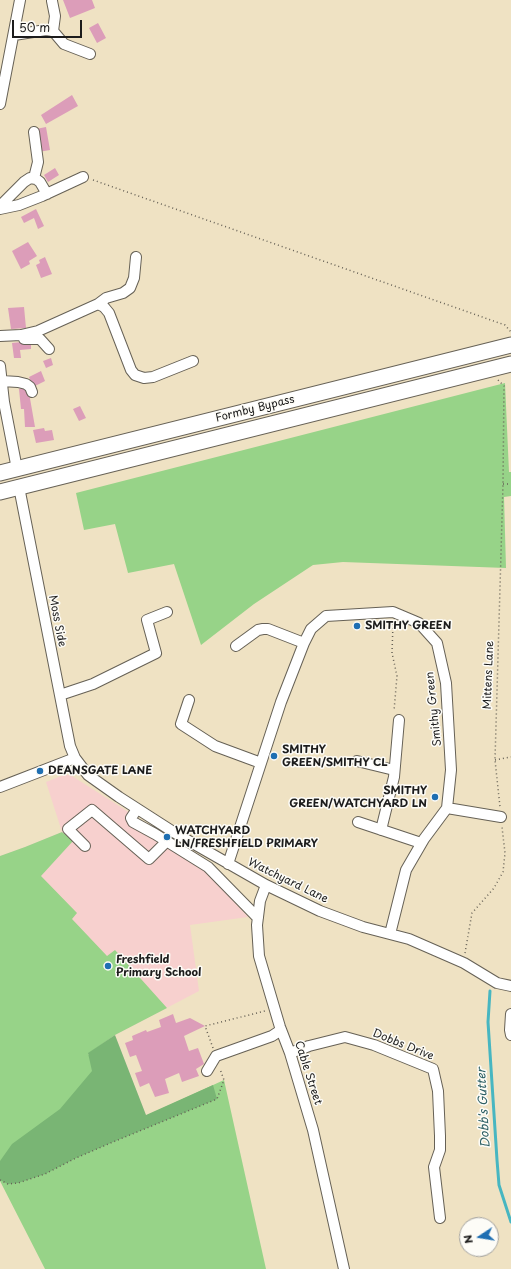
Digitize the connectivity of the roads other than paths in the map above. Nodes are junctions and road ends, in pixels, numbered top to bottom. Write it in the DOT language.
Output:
graph roads {
  1 [pos="20,0"];
  2 [pos="52,0"];
  3 [pos="53,31"];
  4 [pos="14,36"];
  5 [pos="90,54"];
  6 [pos="0,104"];
  7 [pos="34,132"];
  8 [pos="83,177"];
  9 [pos="34,178"];
  10 [pos="48,194"];
  11 [pos="0,208"];
  12 [pos="136,257"];
  13 [pos="98,304"];
  14 [pos="0,336"];
  15 [pos="0,342"];
  16 [pos="511,345"];
  17 [pos="49,349"];
  18 [pos="193,361"];
  19 [pos="511,364"];
  20 [pos="0,366"];
  21 [pos="2,381"];
  22 [pos="32,392"];
  23 [pos="2,399"];
  24 [pos="17,468"];
  25 [pos="0,473"];
  26 [pos="19,487"];
  27 [pos="0,492"];
  28 [pos="167,612"];
  29 [pos="304,643"];
  30 [pos="236,646"];
  31 [pos="60,695"];
  32 [pos="189,700"];
  33 [pos="399,720"];
  34 [pos="75,758"];
  35 [pos="357,762"];
  36 [pos="261,763"];
  37 [pos="394,770"];
  38 [pos="0,787"];
  39 [pos="136,808"];
  40 [pos="447,808"];
  41 [pos="501,817"];
  42 [pos="358,822"];
  43 [pos="381,830"];
  44 [pos="166,842"];
  45 [pos="421,843"];
  46 [pos="85,846"];
  47 [pos="228,864"];
  48 [pos="266,885"];
  49 [pos="258,918"];
  50 [pos="390,934"];
  51 [pos="511,986"];
  52 [pos="511,1014"];
  53 [pos="281,1030"];
  54 [pos="511,1035"];
  55 [pos="290,1053"];
  56 [pos="206,1071"];
  57 [pos="440,1218"];
  58 [pos="344,1269"];
  1 -- 4 [label="street"];
  2 -- 3 [label="street"];
  3 -- 4 [label="street"];
  3 -- 5 [label="street"];
  4 -- 6 [label="street"];
  7 -- 9 [label="street"];
  8 -- 10 [label="street"];
  9 -- 10 [label="street"];
  9 -- 11 [label="street"];
  10 -- 11 [label="street"];
  12 -- 13 [label="street"];
  13 -- 14 [label="street"];
  13 -- 18 [label="street"];
  15 -- 17 [label="street"];
  16 -- 24 [label="highway, Formby Bypass"];
  19 -- 26 [label="highway, Formby Bypass"];
  20 -- 21 [label="street"];
  21 -- 22 [label="street"];
  21 -- 23 [label="street"];
  23 -- 24 [label="street"];
  24 -- 25 [label="highway, Formby Bypass"];
  26 -- 27 [label="highway, Formby Bypass"];
  26 -- 31 [label="street, Moss Side"];
  28 -- 31 [label="street"];
  29 -- 30 [label="street"];
  29 -- 36 [label="street, Smithy Green"];
  29 -- 40 [label="street, Smithy Green"];
  31 -- 34 [label="street, Moss Side"];
  32 -- 36 [label="street"];
  33 -- 37 [label="street"];
  34 -- 38 [label="street"];
  34 -- 39 [label="street, Watchyard Lane"];
  35 -- 37 [label="street"];
  36 -- 47 [label="street, Smithy Green"];
  37 -- 43 [label="street"];
  39 -- 44 [label="street"];
  39 -- 47 [label="street, Watchyard Lane"];
  40 -- 41 [label="street"];
  40 -- 45 [label="street"];
  42 -- 43 [label="street"];
  43 -- 45 [label="street"];
  44 -- 46 [label="street"];
  44 -- 49 [label="street"];
  45 -- 50 [label="street"];
  47 -- 48 [label="street, Watchyard Lane"];
  48 -- 49 [label="street, Cable Street"];
  48 -- 50 [label="street, Watchyard Lane"];
  49 -- 53 [label="street, Cable Street"];
  50 -- 51 [label="street, Watchyard Lane"];
  52 -- 54 [label="street"];
  53 -- 55 [label="street, Cable Street"];
  53 -- 56 [label="street"];
  55 -- 57 [label="street, Dobbs Drive"];
  55 -- 58 [label="street, Cable Street"];
}
